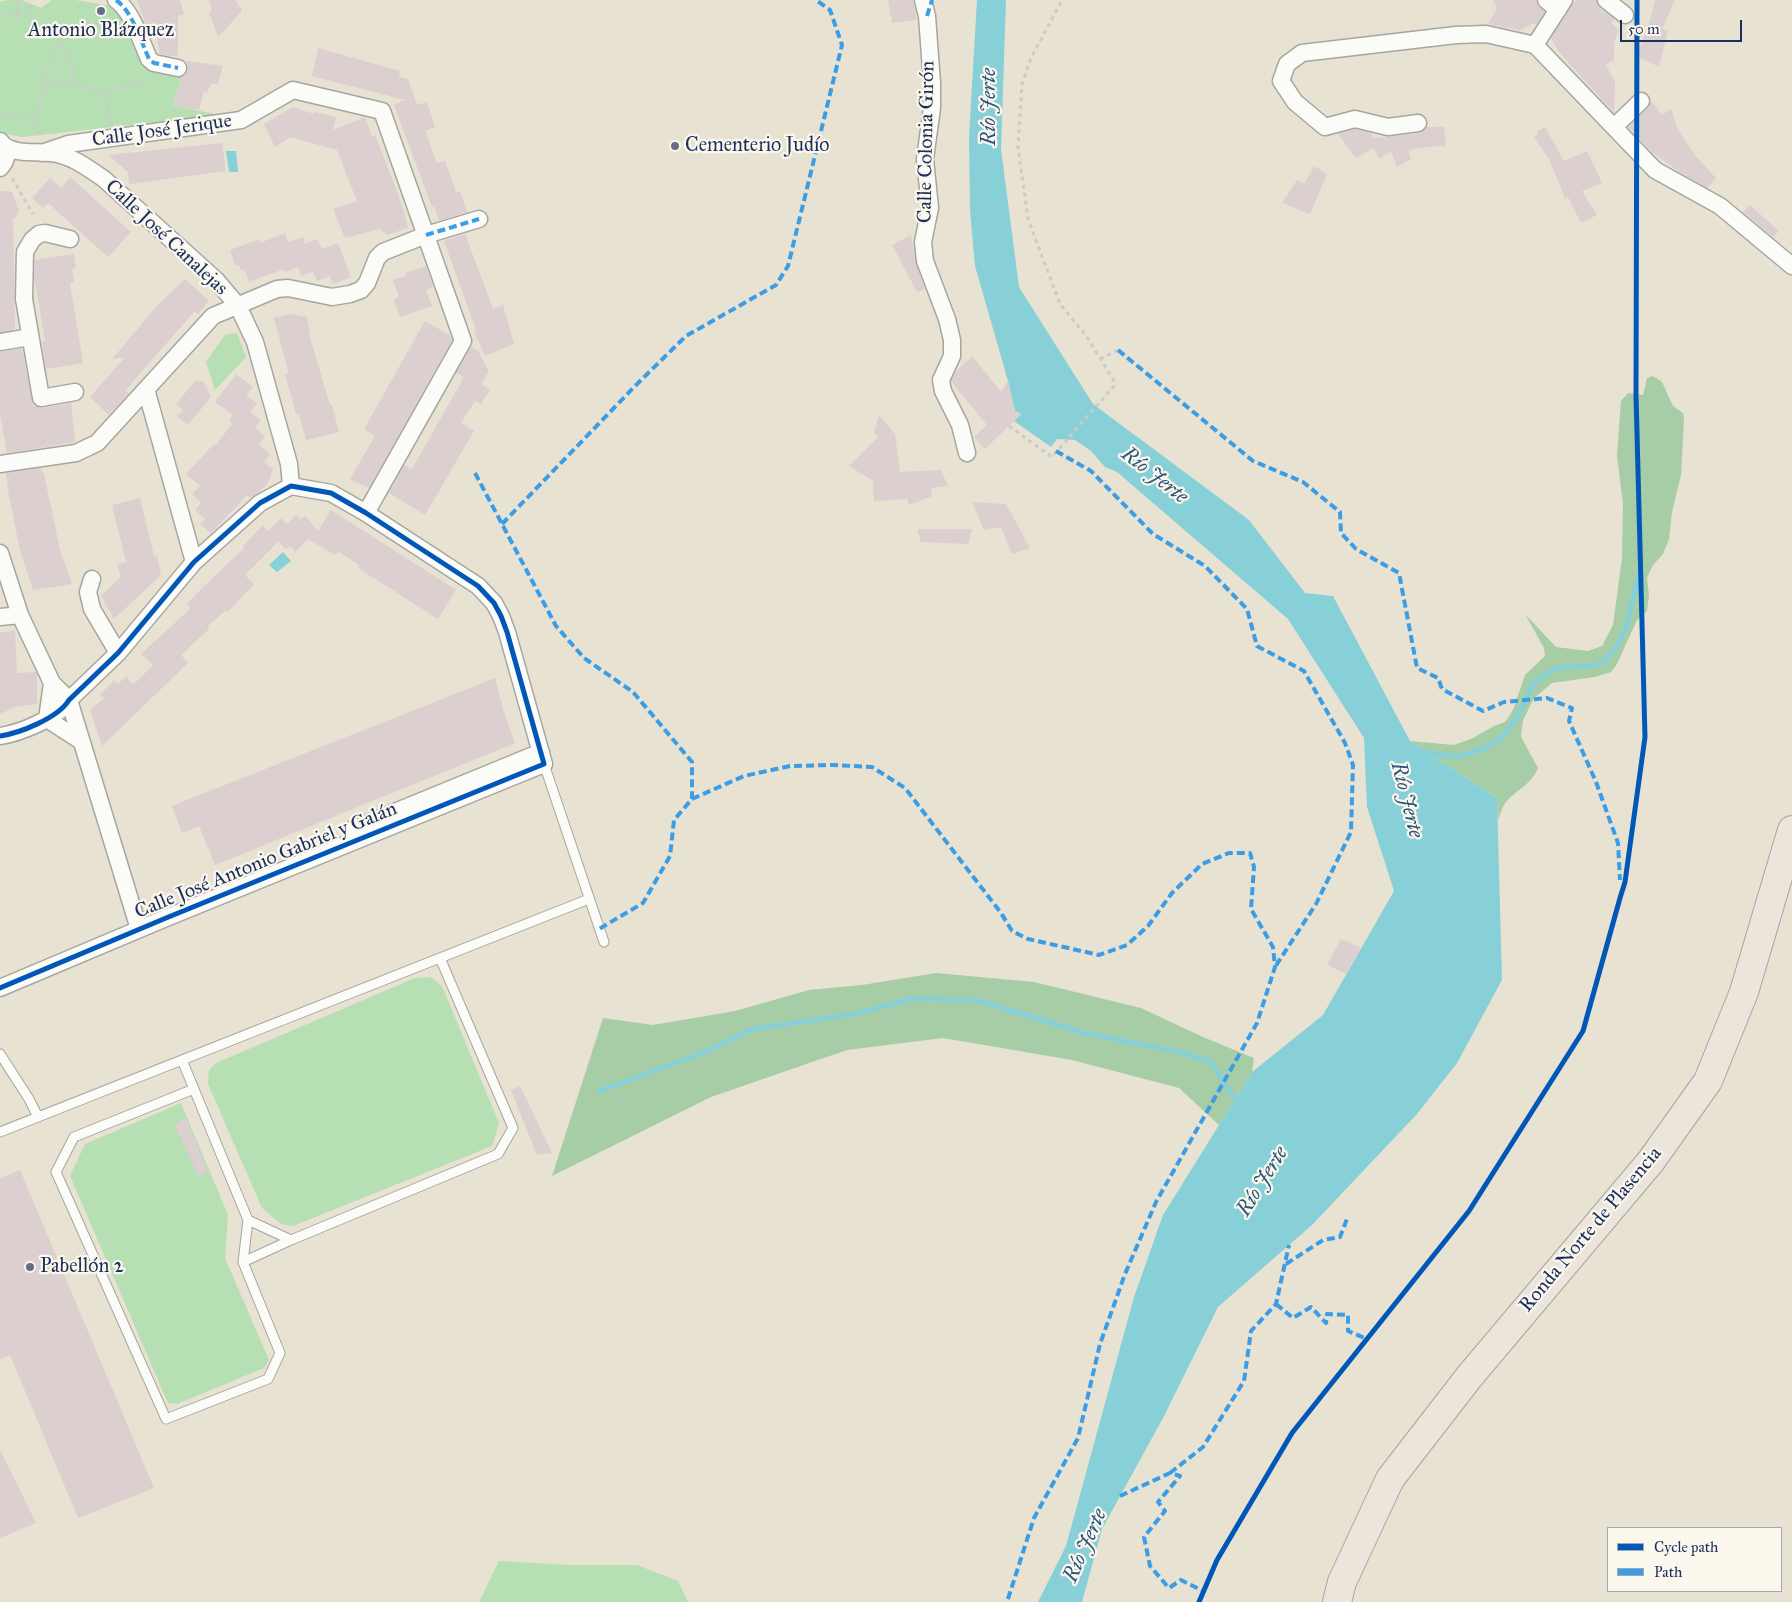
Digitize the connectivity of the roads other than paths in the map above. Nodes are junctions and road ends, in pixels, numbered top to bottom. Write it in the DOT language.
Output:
graph roads {
  1 [pos="116,0"];
  2 [pos="923,0"];
  3 [pos="932,0"];
  4 [pos="1606,0"];
  5 [pos="1556,3"];
  6 [pos="1625,15"];
  7 [pos="926,16"];
  8 [pos="1535,45"];
  9 [pos="178,68"];
  10 [pos="1641,100"];
  11 [pos="1418,123"];
  12 [pos="1614,128"];
  13 [pos="96,140"];
  14 [pos="2,144"];
  15 [pos="35,153"];
  16 [pos="2,166"];
  17 [pos="88,168"];
  18 [pos="479,219"];
  19 [pos="426,235"];
  20 [pos="70,239"];
  21 [pos="1792,266"];
  22 [pos="238,306"];
  23 [pos="30,338"];
  24 [pos="0,342"];
  25 [pos="146,389"];
  26 [pos="75,392"];
  27 [pos="967,453"];
  28 [pos="0,464"];
  29 [pos="291,486"];
  30 [pos="366,513"];
  31 [pos="0,553"];
  32 [pos="194,562"];
  33 [pos="92,578"];
  34 [pos="20,615"];
  35 [pos="0,617"];
  36 [pos="118,653"];
  37 [pos="52,683"];
  38 [pos="69,700"];
  39 [pos="47,719"];
  40 [pos="0,736"];
  41 [pos="81,741"];
  42 [pos="542,758"];
  43 [pos="1792,830"];
  44 [pos="589,899"];
  45 [pos="138,924"];
  46 [pos="604,942"];
  47 [pos="440,958"];
  48 [pos="0,979"];
  49 [pos="0,988"];
  50 [pos="0,1054"];
  51 [pos="182,1060"];
  52 [pos="194,1089"];
  53 [pos="38,1117"];
  54 [pos="0,1132"];
  55 [pos="248,1220"];
  56 [pos="291,1240"];
  57 [pos="242,1262"];
  58 [pos="1337,1602"];
  1 -- 9 [label="street"];
  2 -- 7 [label="street, Calle Colonia Girón"];
  3 -- 7 [label="street"];
  4 -- 6 [label="street"];
  5 -- 8 [label="street"];
  7 -- 27 [label="street, Calle Colonia Girón"];
  8 -- 11 [label="street"];
  8 -- 12 [label="street"];
  10 -- 12 [label="street"];
  12 -- 21 [label="street"];
  13 -- 15 [label="street, Calle José Jerique"];
  13 -- 17 [label="street"];
  13 -- 19 [label="street, Calle José Jerique"];
  14 -- 15 [label="street, Calle José Canalejas"];
  14 -- 16 [label="street"];
  15 -- 16 [label="street"];
  15 -- 17 [label="street, Calle José Canalejas"];
  17 -- 22 [label="street, Calle José Canalejas"];
  18 -- 19 [label="street"];
  19 -- 22 [label="street"];
  19 -- 30 [label="street"];
  20 -- 23 [label="street"];
  22 -- 25 [label="street"];
  22 -- 29 [label="street, Calle José Canalejas"];
  23 -- 24 [label="street"];
  23 -- 26 [label="street"];
  25 -- 28 [label="street"];
  25 -- 32 [label="street"];
  29 -- 30 [label="street"];
  29 -- 32 [label="street"];
  30 -- 42 [label="street"];
  31 -- 34 [label="street"];
  32 -- 36 [label="street"];
  33 -- 36 [label="street"];
  34 -- 35 [label="street"];
  34 -- 37 [label="street"];
  36 -- 38 [label="street"];
  37 -- 38 [label="street"];
  37 -- 39 [label="street"];
  38 -- 39 [label="street"];
  38 -- 41 [label="street"];
  39 -- 40 [label="street"];
  39 -- 41 [label="street"];
  41 -- 45 [label="street"];
  42 -- 44 [label="lane"];
  42 -- 45 [label="street, Calle José Antonio Gabriel y Galán"];
  43 -- 58 [label="highway, Ronda Norte de Plasencia"];
  44 -- 46 [label="lane"];
  44 -- 47 [label="lane"];
  45 -- 48 [label="street, Calle José Antonio Gabriel y Galán"];
  45 -- 49 [label="street, Calle José Antonio Gabriel y Galán"];
  47 -- 51 [label="lane"];
  47 -- 56 [label="lane"];
  50 -- 53 [label="lane"];
  51 -- 52 [label="lane"];
  51 -- 53 [label="lane"];
  52 -- 55 [label="lane"];
  52 -- 57 [label="lane"];
  53 -- 54 [label="lane"];
  55 -- 56 [label="lane"];
  55 -- 57 [label="lane"];
  56 -- 57 [label="lane"];
}
